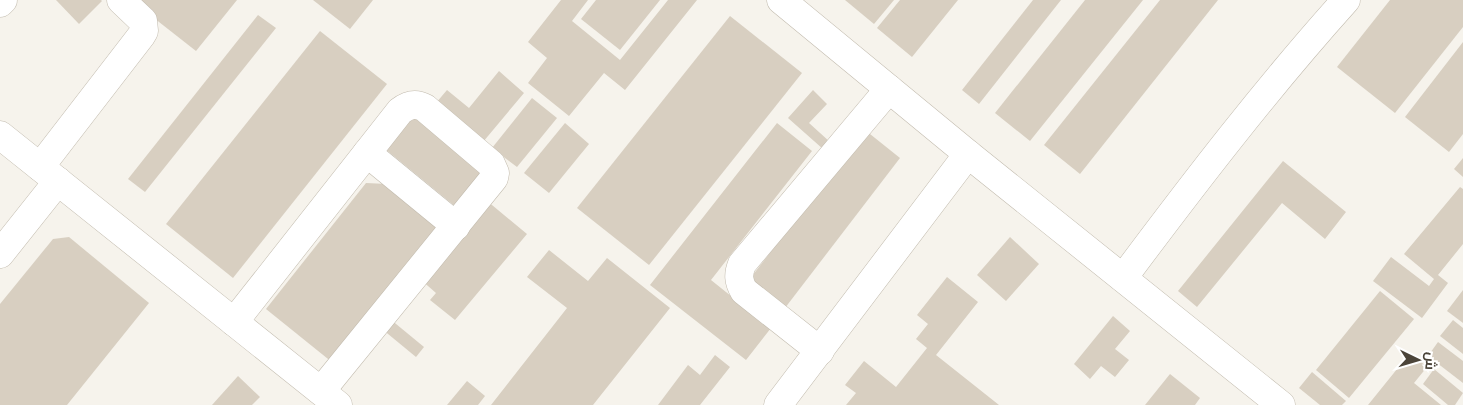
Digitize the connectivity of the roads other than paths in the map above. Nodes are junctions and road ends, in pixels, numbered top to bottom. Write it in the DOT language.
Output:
graph roads {
  1 [pos="3,0"];
  2 [pos="121,0"];
  3 [pos="781,0"];
  4 [pos="1346,0"];
  5 [pos="0,3"];
  6 [pos="890,89"];
  7 [pos="0,135"];
  8 [pos="367,153"];
  9 [pos="968,154"];
  10 [pos="49,174"];
  11 [pos="456,226"];
  12 [pos="0,254"];
  13 [pos="1123,278"];
  14 [pos="234,322"];
  15 [pos="820,351"];
  16 [pos="329,398"];
  17 [pos="778,405"];
  18 [pos="1281,405"];
  1 -- 5 [label="street"];
  2 -- 10 [label="street"];
  3 -- 6 [label="street"];
  4 -- 13 [label="street"];
  6 -- 9 [label="street"];
  6 -- 15 [label="street"];
  7 -- 10 [label="street"];
  8 -- 11 [label="street"];
  8 -- 11 [label="street"];
  8 -- 14 [label="street"];
  9 -- 13 [label="street"];
  9 -- 15 [label="street"];
  10 -- 12 [label="street"];
  10 -- 14 [label="street"];
  11 -- 16 [label="street"];
  13 -- 18 [label="street"];
  14 -- 16 [label="street"];
  15 -- 17 [label="street"];
}
